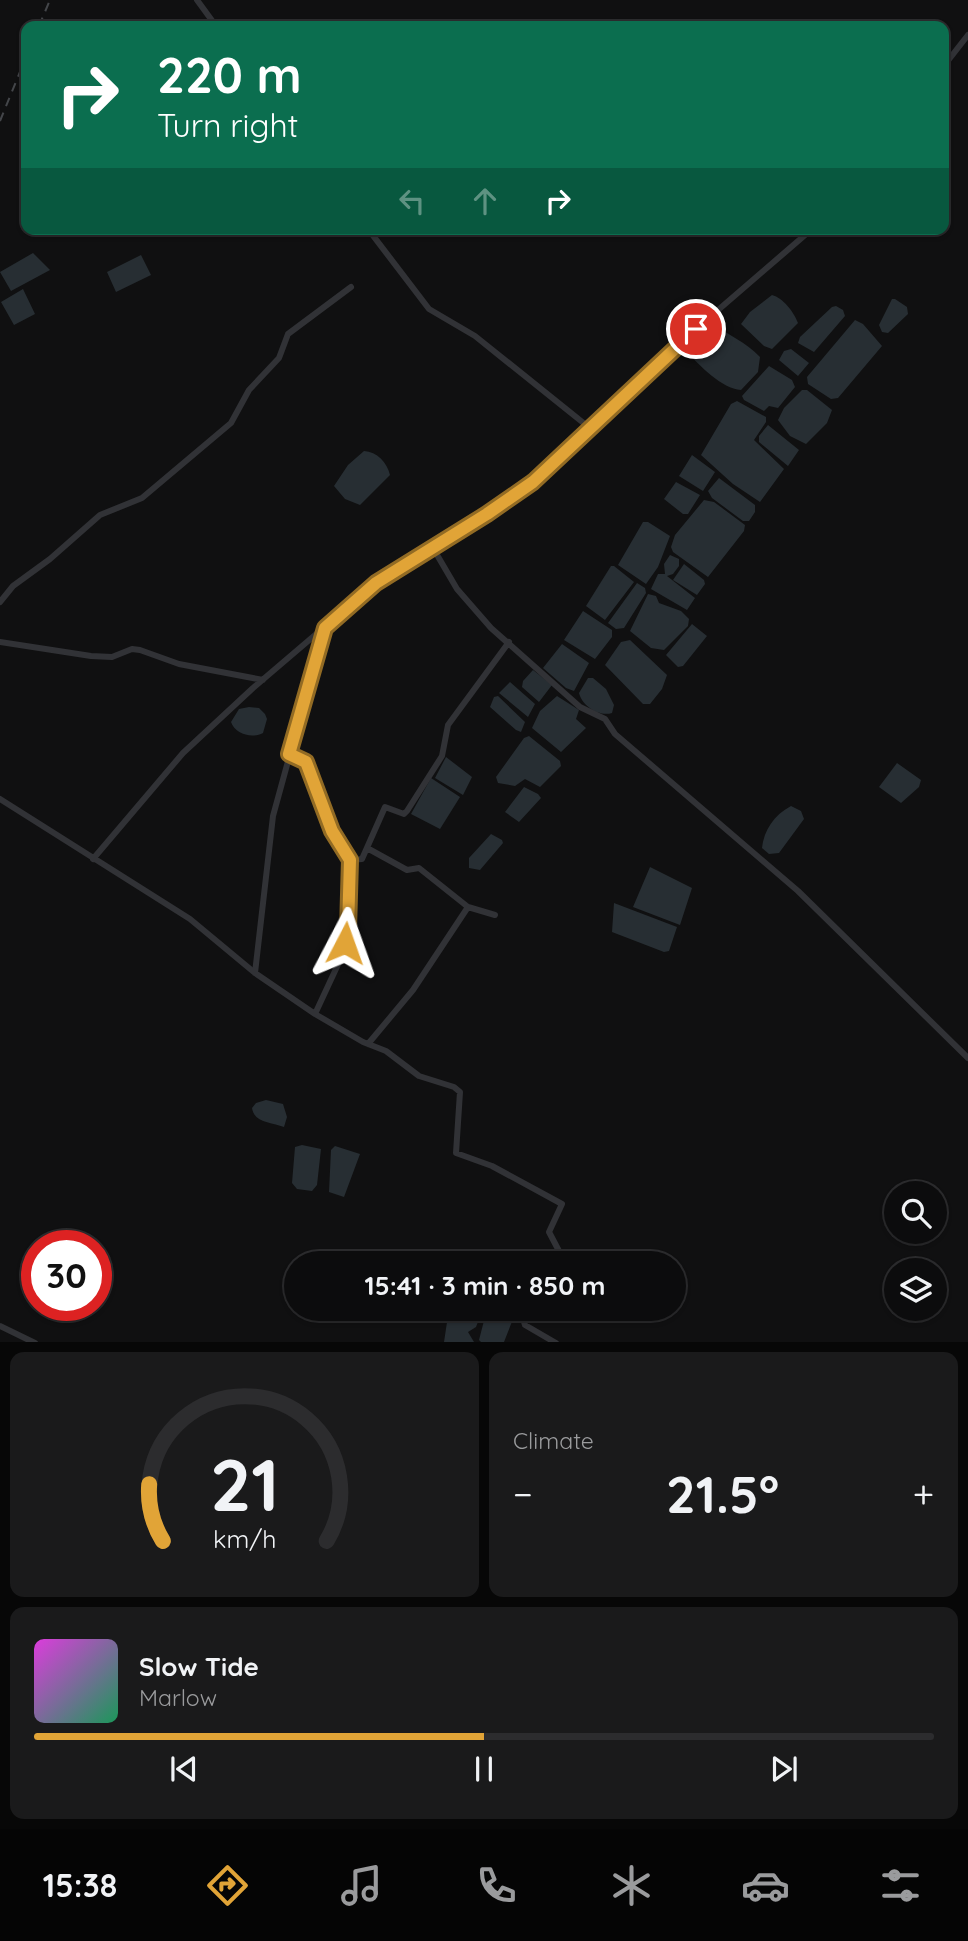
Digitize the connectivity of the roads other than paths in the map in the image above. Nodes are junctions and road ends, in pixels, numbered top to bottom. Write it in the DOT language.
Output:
graph roads {
  1 [pos="197,0"];
  2 [pos="212,21"];
  3 [pos="968,35"];
  4 [pos="949,59"];
  5 [pos="373,235"];
  6 [pos="805,235"];
  7 [pos="351,287"];
  8 [pos="591,429"];
  9 [pos="433,548"];
  10 [pos="0,602"];
  11 [pos="325,628"];
  12 [pos="0,642"];
  13 [pos="509,642"];
  14 [pos="263,680"];
  15 [pos="289,754"];
  16 [pos="0,799"];
  17 [pos="367,849"];
  18 [pos="93,859"];
  19 [pos="350,860"];
  20 [pos="468,908"];
  21 [pos="495,915"];
  22 [pos="255,973"];
  23 [pos="315,1014"];
  24 [pos="368,1044"];
  25 [pos="968,1058"];
  26 [pos="558,1251"];
  27 [pos="524,1321"];
  28 [pos="0,1326"];
  29 [pos="35,1342"];
  30 [pos="556,1342"];
  1 -- 2 [label="street"];
  3 -- 4 [label="street"];
  5 -- 8 [label="street"];
  6 -- 8 [label="street"];
  7 -- 10 [label="street"];
  8 -- 9 [label="street"];
  9 -- 11 [label="street"];
  9 -- 13 [label="street"];
  11 -- 14 [label="street"];
  11 -- 15 [label="street"];
  12 -- 14 [label="street"];
  13 -- 17 [label="street"];
  13 -- 25 [label="street"];
  14 -- 18 [label="street"];
  15 -- 19 [label="street"];
  15 -- 22 [label="street"];
  16 -- 18 [label="street"];
  17 -- 19 [label="street"];
  17 -- 20 [label="street"];
  18 -- 22 [label="street"];
  19 -- 23 [label="street"];
  20 -- 21 [label="street"];
  20 -- 24 [label="street"];
  22 -- 23 [label="street"];
  23 -- 24 [label="street"];
  24 -- 26 [label="street"];
  27 -- 30 [label="street"];
  28 -- 29 [label="street"];
}
